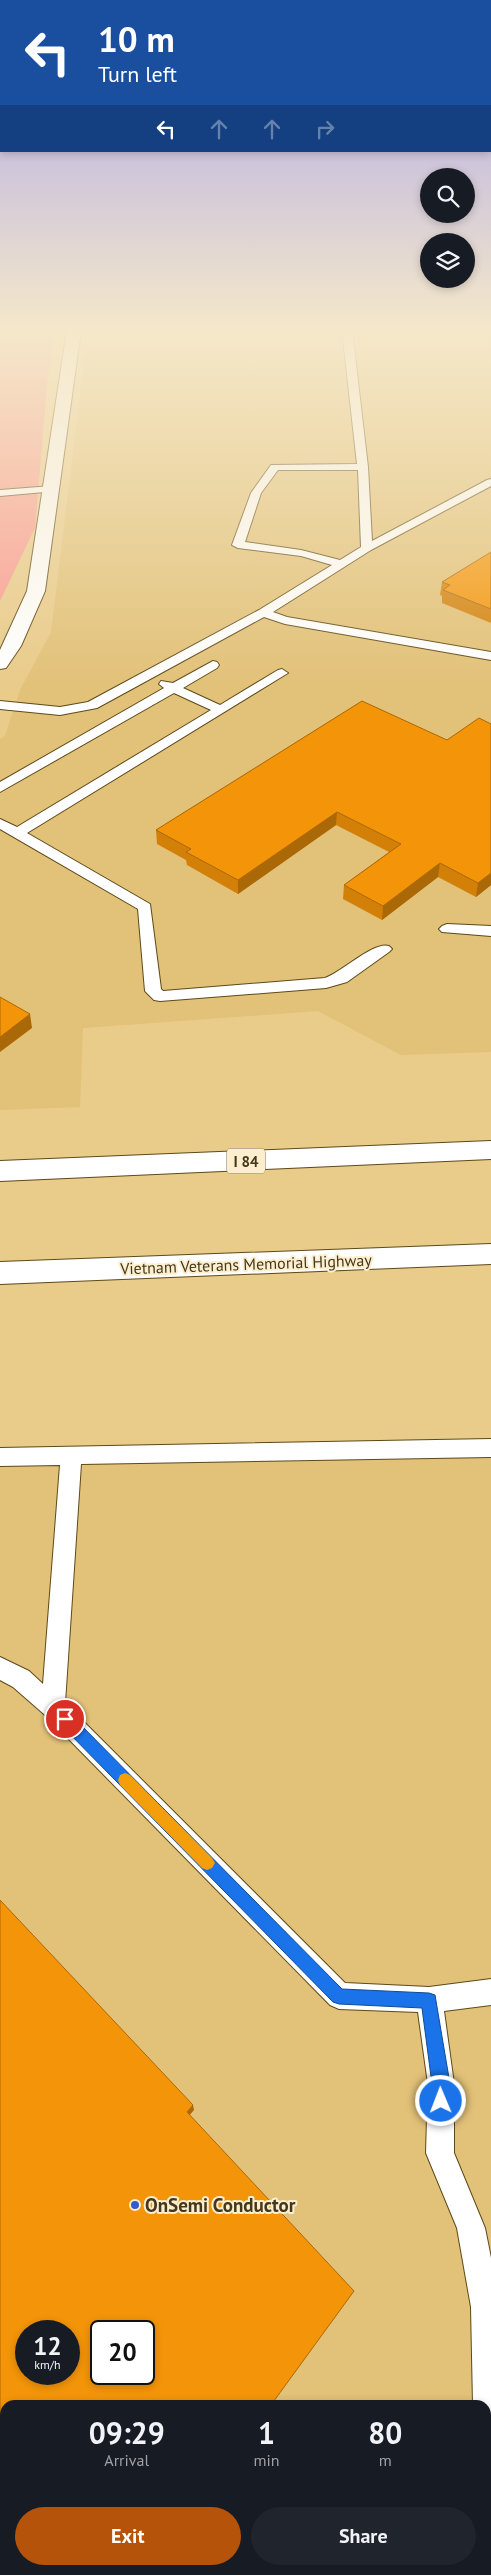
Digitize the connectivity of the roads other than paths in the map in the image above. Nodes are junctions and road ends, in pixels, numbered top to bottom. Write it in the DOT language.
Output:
graph roads {
  1 [pos="57,450"];
  2 [pos="361,450"];
  3 [pos="363,467"];
  4 [pos="491,482"];
  5 [pos="52,489"];
  6 [pos="0,493"];
  7 [pos="367,548"];
  8 [pos="343,564"];
  9 [pos="263,613"];
  10 [pos="491,656"];
  11 [pos="0,664"];
  12 [pos="213,666"];
  13 [pos="282,673"];
  14 [pos="148,676"];
  15 [pos="174,688"];
  16 [pos="0,705"];
  17 [pos="221,710"];
  18 [pos="0,788"];
  19 [pos="0,824"];
  20 [pos="16,833"];
  21 [pos="447,929"];
  22 [pos="491,932"];
  23 [pos="384,949"];
  24 [pos="491,1150"];
  25 [pos="0,1171"];
  26 [pos="491,1254"];
  27 [pos="0,1273"];
  28 [pos="491,1448"];
  29 [pos="70,1456"];
  30 [pos="0,1457"];
  31 [pos="0,1668"];
  32 [pos="52,1707"];
  33 [pos="491,1992"];
  34 [pos="429,2000"];
  35 [pos="488,2400"];
  1 -- 5 [label="main road"];
  2 -- 3 [label="lane"];
  3 -- 7 [label="lane"];
  3 -- 8 [label="lane"];
  4 -- 7 [label="lane"];
  5 -- 6 [label="lane"];
  5 -- 11 [label="main road"];
  7 -- 8 [label="lane"];
  8 -- 9 [label="lane"];
  9 -- 10 [label="lane"];
  9 -- 14 [label="lane"];
  12 -- 15 [label="lane"];
  13 -- 17 [label="lane"];
  14 -- 15 [label="lane"];
  14 -- 16 [label="lane"];
  15 -- 17 [label="lane"];
  15 -- 18 [label="lane"];
  17 -- 20 [label="lane"];
  19 -- 20 [label="lane"];
  20 -- 23 [label="lane"];
  21 -- 22 [label="lane"];
  24 -- 25 [label="main road, I 84"];
  26 -- 27 [label="main road, Vietnam Veterans Memorial Highway"];
  28 -- 29 [label="lane"];
  29 -- 30 [label="lane"];
  29 -- 32 [label="lane"];
  31 -- 32 [label="lane"];
  32 -- 34 [label="lane"];
  33 -- 34 [label="lane"];
  34 -- 35 [label="lane"];
}
